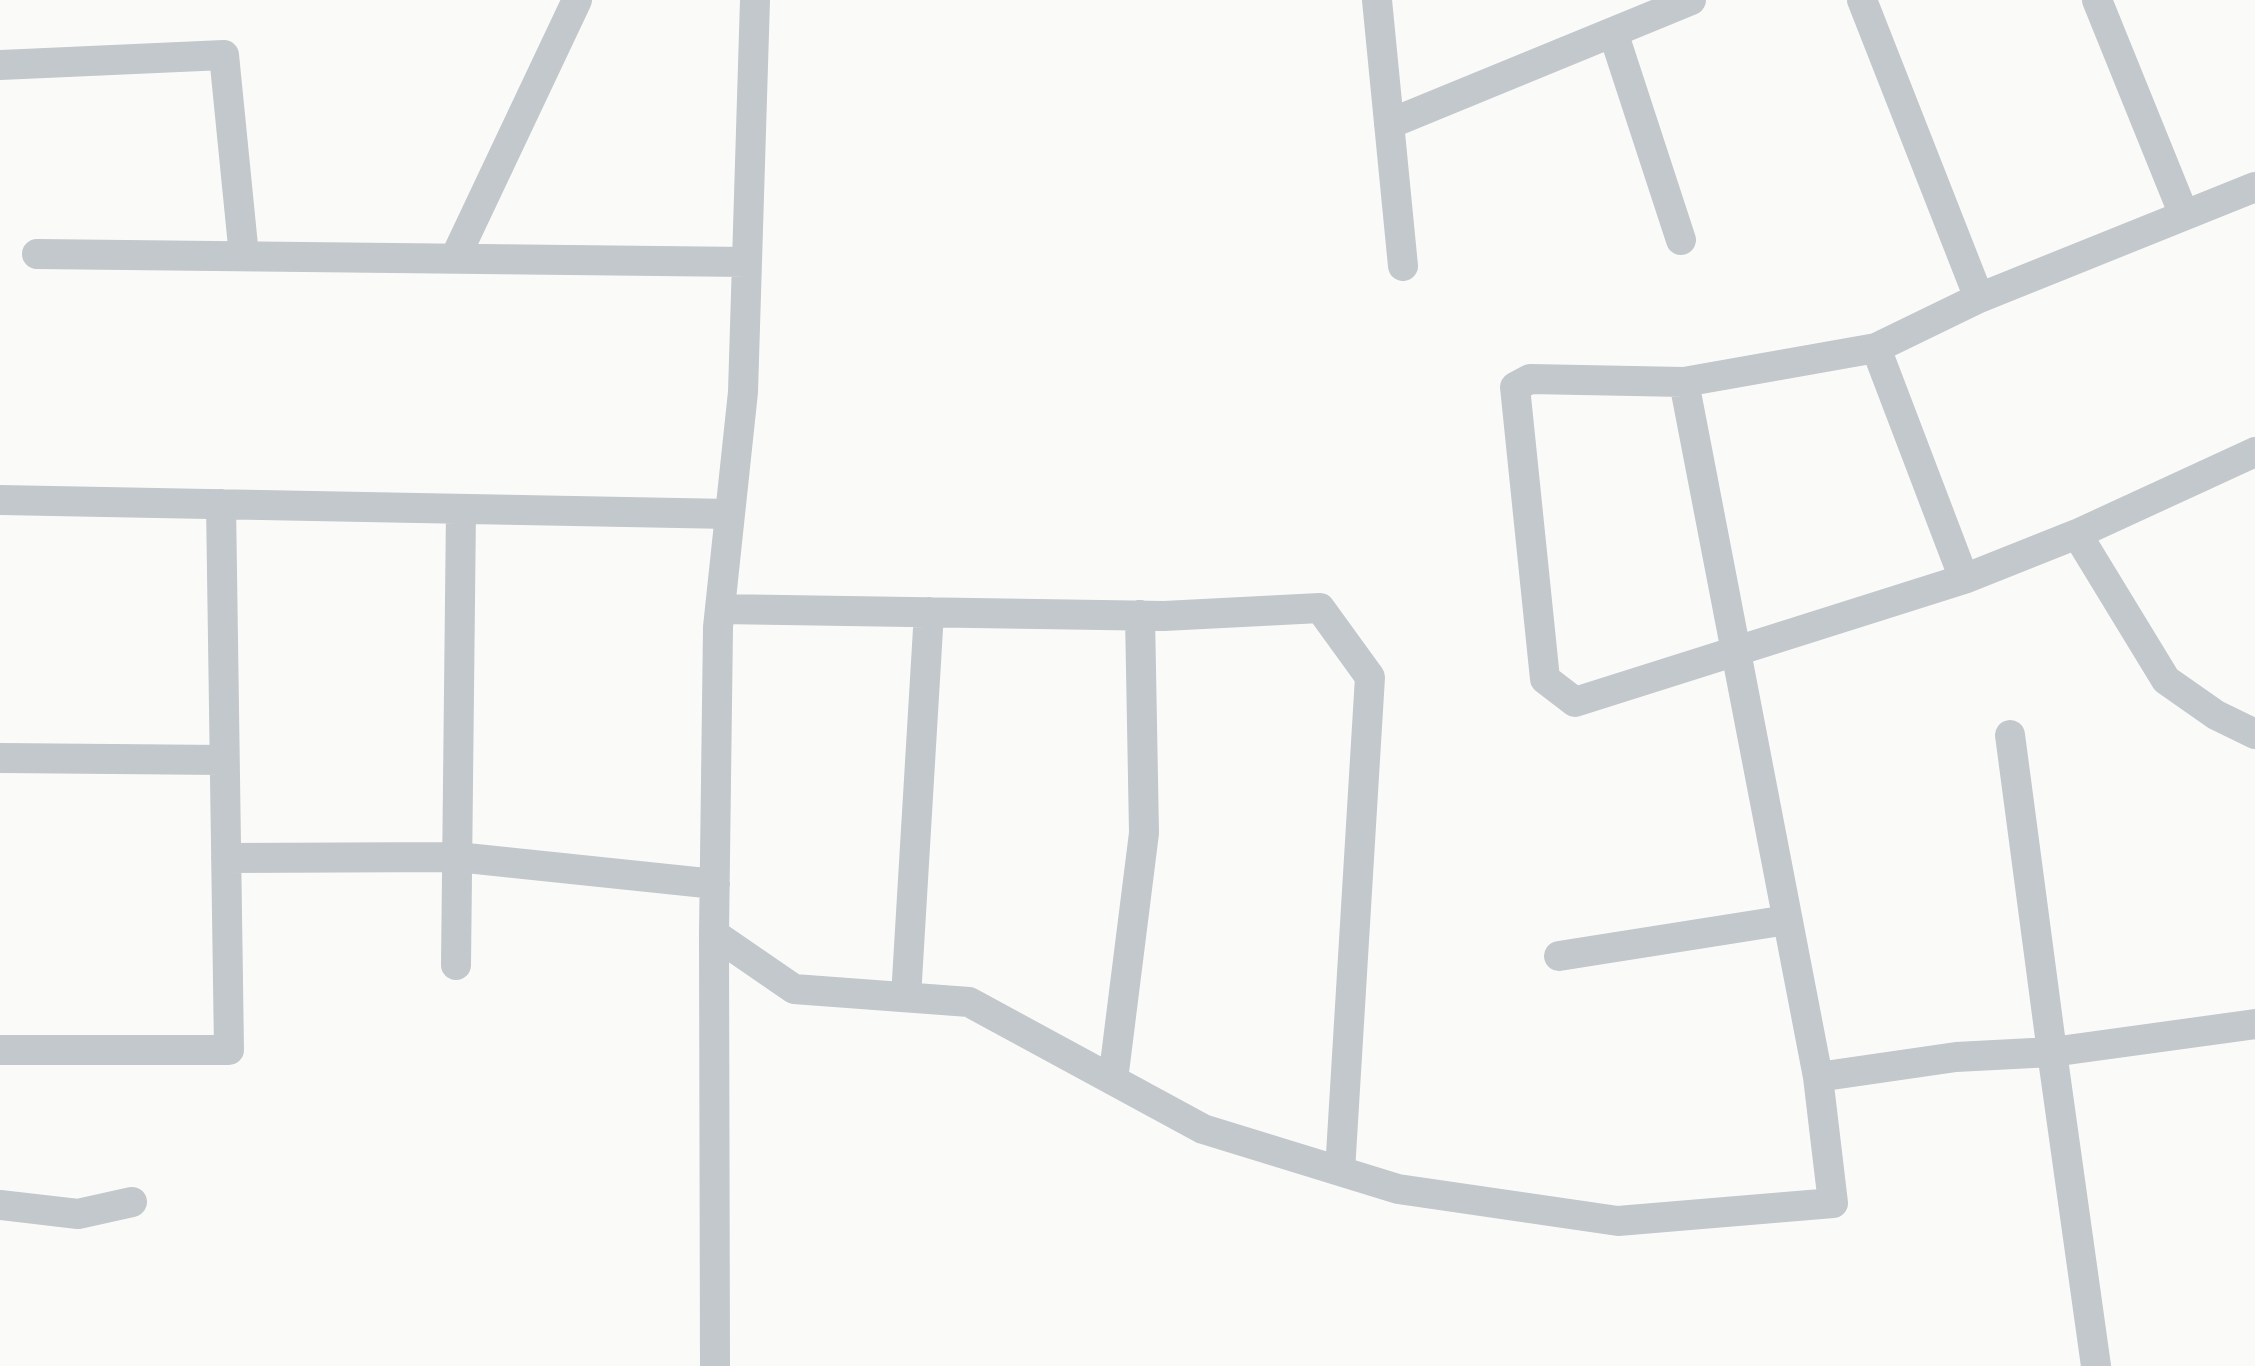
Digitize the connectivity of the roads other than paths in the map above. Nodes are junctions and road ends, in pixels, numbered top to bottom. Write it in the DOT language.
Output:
graph roads {
  1 [pos="577,0"];
  2 [pos="755,0"];
  3 [pos="1377,0"];
  4 [pos="1691,0"];
  5 [pos="1862,0"];
  6 [pos="2097,0"];
  7 [pos="1613,32"];
  8 [pos="0,65"];
  9 [pos="1389,124"];
  10 [pos="2255,187"];
  11 [pos="2184,215"];
  12 [pos="1681,240"];
  13 [pos="37,254"];
  14 [pos="244,256"];
  15 [pos="455,258"];
  16 [pos="747,262"];
  17 [pos="1403,266"];
  18 [pos="1979,298"];
  19 [pos="1876,348"];
  20 [pos="1684,382"];
  21 [pos="2255,452"];
  22 [pos="0,500"];
  23 [pos="221,504"];
  24 [pos="461,509"];
  25 [pos="730,514"];
  26 [pos="2077,534"];
  27 [pos="1964,579"];
  28 [pos="720,609"];
  29 [pos="929,612"];
  30 [pos="1140,615"];
  31 [pos="1736,651"];
  32 [pos="2255,734"];
  33 [pos="2010,735"];
  34 [pos="0,758"];
  35 [pos="224,760"];
  36 [pos="457,857"];
  37 [pos="226,858"];
  38 [pos="715,884"];
  39 [pos="1787,920"];
  40 [pos="714,934"];
  41 [pos="1559,956"];
  42 [pos="456,965"];
  43 [pos="906,997"];
  44 [pos="2255,1024"];
  45 [pos="0,1050"];
  46 [pos="2052,1052"];
  47 [pos="1818,1077"];
  48 [pos="1113,1080"];
  49 [pos="1340,1171"];
  50 [pos="132,1202"];
  51 [pos="0,1205"];
  52 [pos="715,1366"];
  53 [pos="2096,1366"];
  1 -- 15 [label="street"];
  2 -- 16 [label="street"];
  3 -- 9 [label="street"];
  4 -- 7 [label="street"];
  5 -- 18 [label="street"];
  6 -- 11 [label="street"];
  7 -- 9 [label="street"];
  7 -- 12 [label="street"];
  8 -- 14 [label="street"];
  9 -- 17 [label="street"];
  10 -- 11 [label="street"];
  11 -- 18 [label="street"];
  13 -- 14 [label="street"];
  14 -- 15 [label="street"];
  15 -- 16 [label="street"];
  16 -- 25 [label="street"];
  18 -- 19 [label="street"];
  19 -- 20 [label="street"];
  19 -- 27 [label="street"];
  20 -- 31 [label="street"];
  20 -- 31 [label="street"];
  21 -- 26 [label="street"];
  22 -- 23 [label="street"];
  23 -- 24 [label="street"];
  23 -- 35 [label="street"];
  24 -- 25 [label="street"];
  24 -- 36 [label="street"];
  25 -- 28 [label="street"];
  26 -- 27 [label="street"];
  26 -- 32 [label="street"];
  27 -- 31 [label="street"];
  28 -- 29 [label="street"];
  28 -- 38 [label="street"];
  29 -- 30 [label="street"];
  29 -- 43 [label="street"];
  30 -- 48 [label="street"];
  30 -- 49 [label="street"];
  31 -- 39 [label="street"];
  33 -- 46 [label="street"];
  34 -- 35 [label="street"];
  35 -- 37 [label="street"];
  36 -- 37 [label="street"];
  36 -- 38 [label="street"];
  36 -- 42 [label="street"];
  37 -- 45 [label="street"];
  38 -- 40 [label="street"];
  39 -- 41 [label="street"];
  39 -- 47 [label="street"];
  40 -- 43 [label="street"];
  40 -- 52 [label="street"];
  43 -- 48 [label="street"];
  44 -- 46 [label="street"];
  46 -- 47 [label="street"];
  46 -- 53 [label="street"];
  47 -- 49 [label="street"];
  48 -- 49 [label="street"];
  50 -- 51 [label="street"];
}
